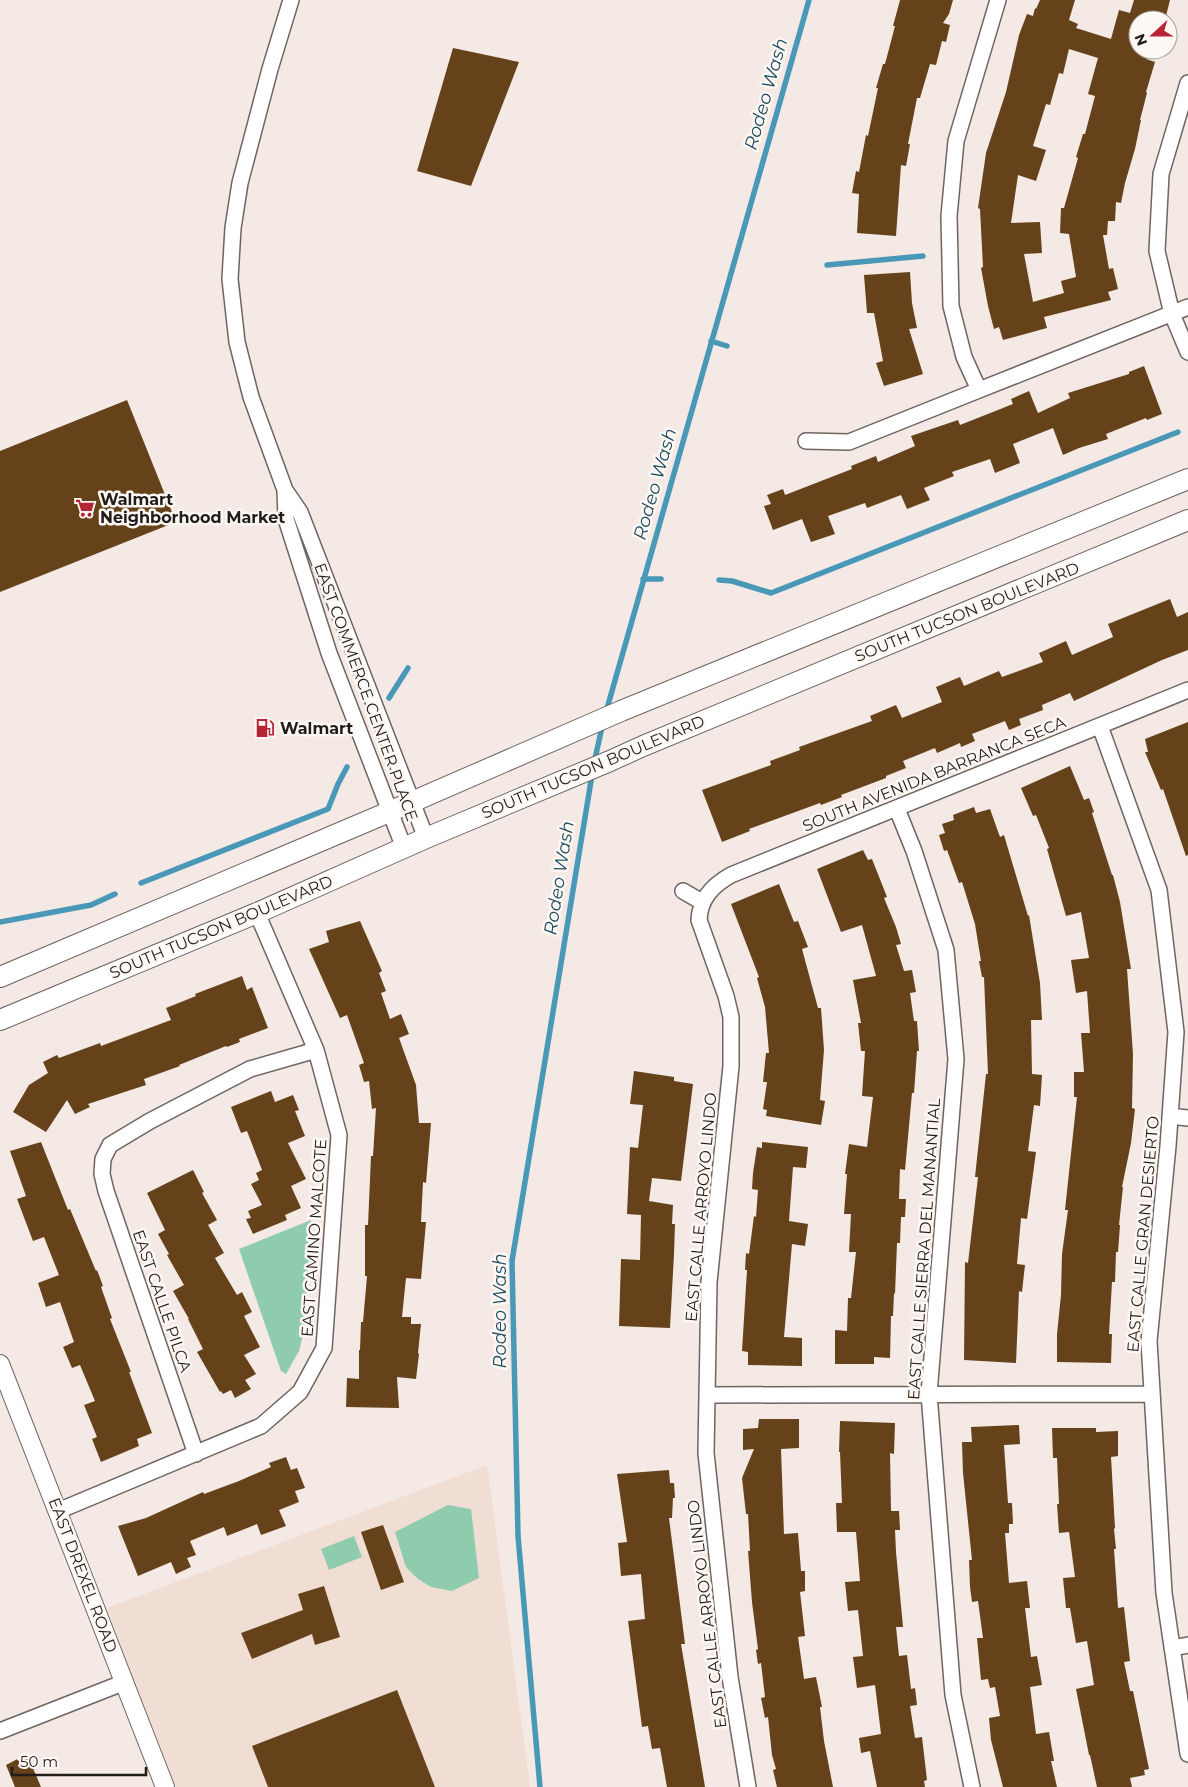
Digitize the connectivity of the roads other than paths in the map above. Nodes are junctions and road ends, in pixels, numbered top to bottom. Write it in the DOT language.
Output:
graph roads {
  1 [pos="291,0"];
  2 [pos="998,0"];
  3 [pos="1188,83"];
  4 [pos="1188,307"];
  5 [pos="1172,314"];
  6 [pos="1188,352"];
  7 [pos="979,390"];
  8 [pos="806,441"];
  9 [pos="1188,479"];
  10 [pos="285,490"];
  11 [pos="1188,520"];
  12 [pos="1188,690"];
  13 [pos="1100,726"];
  14 [pos="412,802"];
  15 [pos="897,809"];
  16 [pos="390,812"];
  17 [pos="426,838"];
  18 [pos="404,848"];
  19 [pos="683,891"];
  20 [pos="702,902"];
  21 [pos="257,913"];
  22 [pos="0,977"];
  23 [pos="0,1020"];
  24 [pos="316,1050"];
  25 [pos="1170,1116"];
  26 [pos="1188,1118"];
  27 [pos="0,1364"];
  28 [pos="929,1394"];
  29 [pos="1152,1394"];
  30 [pos="707,1395"];
  31 [pos="196,1454"];
  32 [pos="58,1511"];
  33 [pos="1188,1646"];
  34 [pos="1172,1648"];
  35 [pos="125,1682"];
  36 [pos="0,1731"];
  37 [pos="1188,1754"];
  38 [pos="165,1787"];
  39 [pos="748,1787"];
  40 [pos="972,1787"];
  1 -- 10 [label="street, EAST COMMERCE CENTER PLACE"];
  2 -- 7 [label="street"];
  3 -- 5 [label="street"];
  4 -- 5 [label="street"];
  5 -- 6 [label="street"];
  5 -- 7 [label="street"];
  7 -- 8 [label="street"];
  9 -- 14 [label="main road"];
  10 -- 14 [label="street, EAST COMMERCE CENTER PLACE"];
  10 -- 16 [label="street, EAST COMMERCE CENTER PLACE"];
  11 -- 17 [label="main road, SOUTH TUCSON BOULEVARD"];
  12 -- 13 [label="street, SOUTH AVENIDA BARRANCA SECA"];
  13 -- 15 [label="street, SOUTH AVENIDA BARRANCA SECA"];
  13 -- 25 [label="street, EAST CALLE GRAN DESIERTO"];
  14 -- 16 [label="main road"];
  14 -- 17 [label="street, EAST COMMERCE CENTER PLACE"];
  15 -- 20 [label="street, SOUTH AVENIDA BARRANCA SECA"];
  15 -- 28 [label="street, EAST CALLE SIERRA DEL MANANTIAL"];
  16 -- 18 [label="street, EAST COMMERCE CENTER PLACE"];
  16 -- 22 [label="main road"];
  17 -- 18 [label="main road, SOUTH TUCSON BOULEVARD"];
  18 -- 21 [label="main road, SOUTH TUCSON BOULEVARD"];
  19 -- 20 [label="street"];
  20 -- 30 [label="street, EAST CALLE ARROYO LINDO"];
  21 -- 23 [label="main road, SOUTH TUCSON BOULEVARD"];
  21 -- 24 [label="street, EAST CAMINO MALCOTE"];
  24 -- 31 [label="street, EAST CAMINO MALCOTE"];
  24 -- 31 [label="street, EAST CALLE PILCA"];
  25 -- 26 [label="street"];
  25 -- 29 [label="street, EAST CALLE GRAN DESIERTO"];
  27 -- 32 [label="street, EAST DREXEL ROAD"];
  28 -- 29 [label="street"];
  28 -- 30 [label="street"];
  28 -- 40 [label="street, EAST CALLE SIERRA DEL MANANTIAL"];
  29 -- 34 [label="street, EAST CALLE GRAN DESIERTO"];
  30 -- 39 [label="street, EAST CALLE ARROYO LINDO"];
  31 -- 32 [label="street, EAST CAMINO MALCOTE"];
  32 -- 35 [label="street, EAST DREXEL ROAD"];
  33 -- 34 [label="street"];
  34 -- 37 [label="street, EAST CALLE GRAN DESIERTO"];
  35 -- 36 [label="street"];
  35 -- 38 [label="street, EAST DREXEL ROAD"];
}
